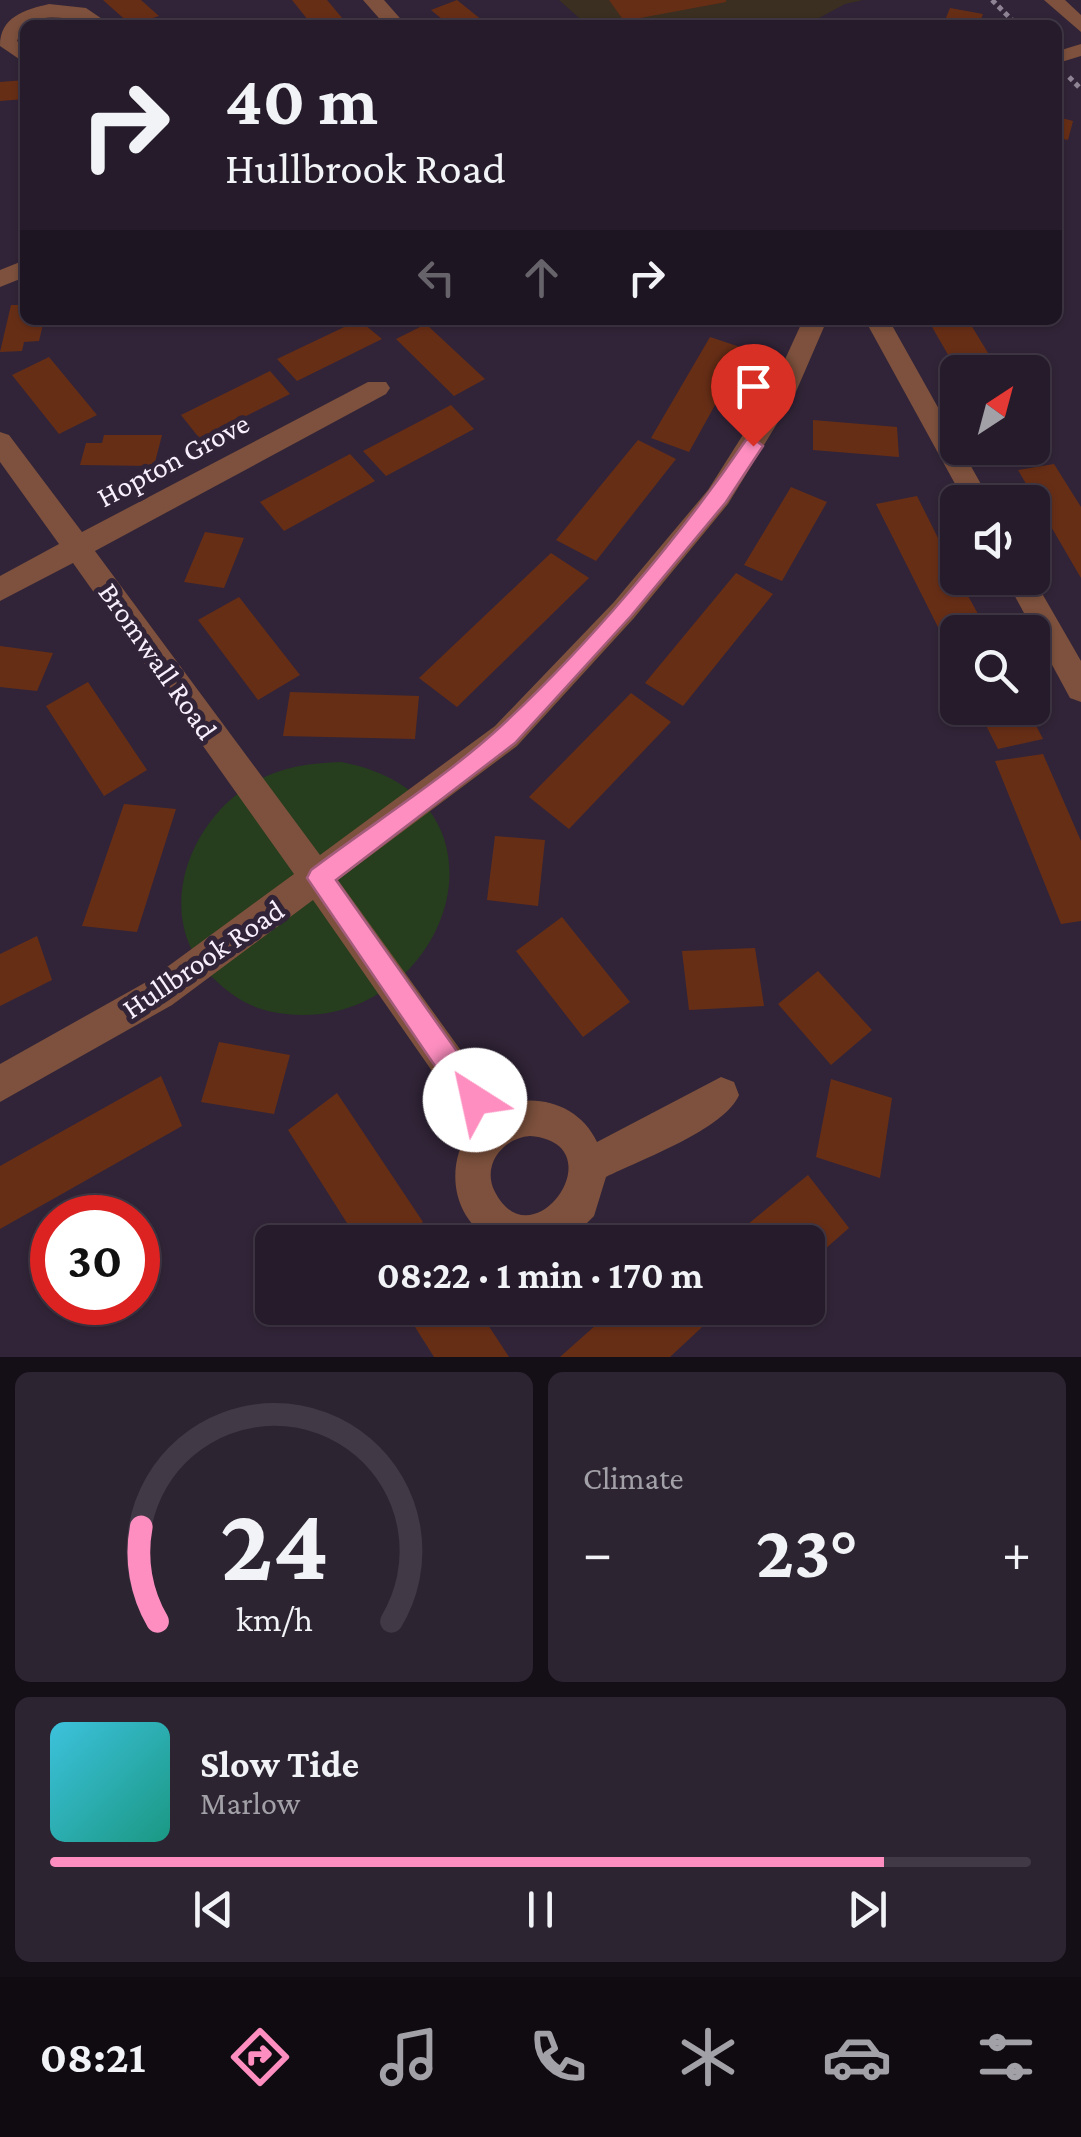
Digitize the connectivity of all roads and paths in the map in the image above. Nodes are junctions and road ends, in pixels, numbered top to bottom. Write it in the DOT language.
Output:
graph roads {
  1 [pos="373,0"];
  2 [pos="992,0"];
  3 [pos="1054,0"];
  4 [pos="28,20"];
  5 [pos="96,20"];
  6 [pos="391,20"];
  7 [pos="1012,20"];
  8 [pos="20,25"];
  9 [pos="1081,26"];
  10 [pos="12,54"];
  11 [pos="814,325"];
  12 [pos="880,325"];
  13 [pos="377,388"];
  14 [pos="0,442"];
  15 [pos="969,485"];
  16 [pos="78,548"];
  17 [pos="0,589"];
  18 [pos="1028,595"];
  19 [pos="1081,689"];
  20 [pos="320,878"];
  21 [pos="0,1084"];
  22 [pos="720,1096"];
  23 [pos="495,1129"];
  24 [pos="585,1167"];
  1 -- 6 [label="street"];
  2 -- 7 [label="path"];
  3 -- 9 [label="street"];
  4 -- 5 [label="street"];
  8 -- 10 [label="street"];
  11 -- 20 [label="street, Hullbrook Road"];
  12 -- 15 [label="street"];
  13 -- 16 [label="street, Hopton Grove"];
  14 -- 16 [label="street, Bromwall Road"];
  16 -- 17 [label="street, Hopton Grove"];
  16 -- 20 [label="street, Bromwall Road"];
  18 -- 19 [label="street"];
  20 -- 21 [label="street, Hullbrook Road"];
  20 -- 23 [label="street, Bromwall Road"];
  22 -- 24 [label="street"];
  23 -- 24 [label="street"];
  23 -- 24 [label="street"];
}
